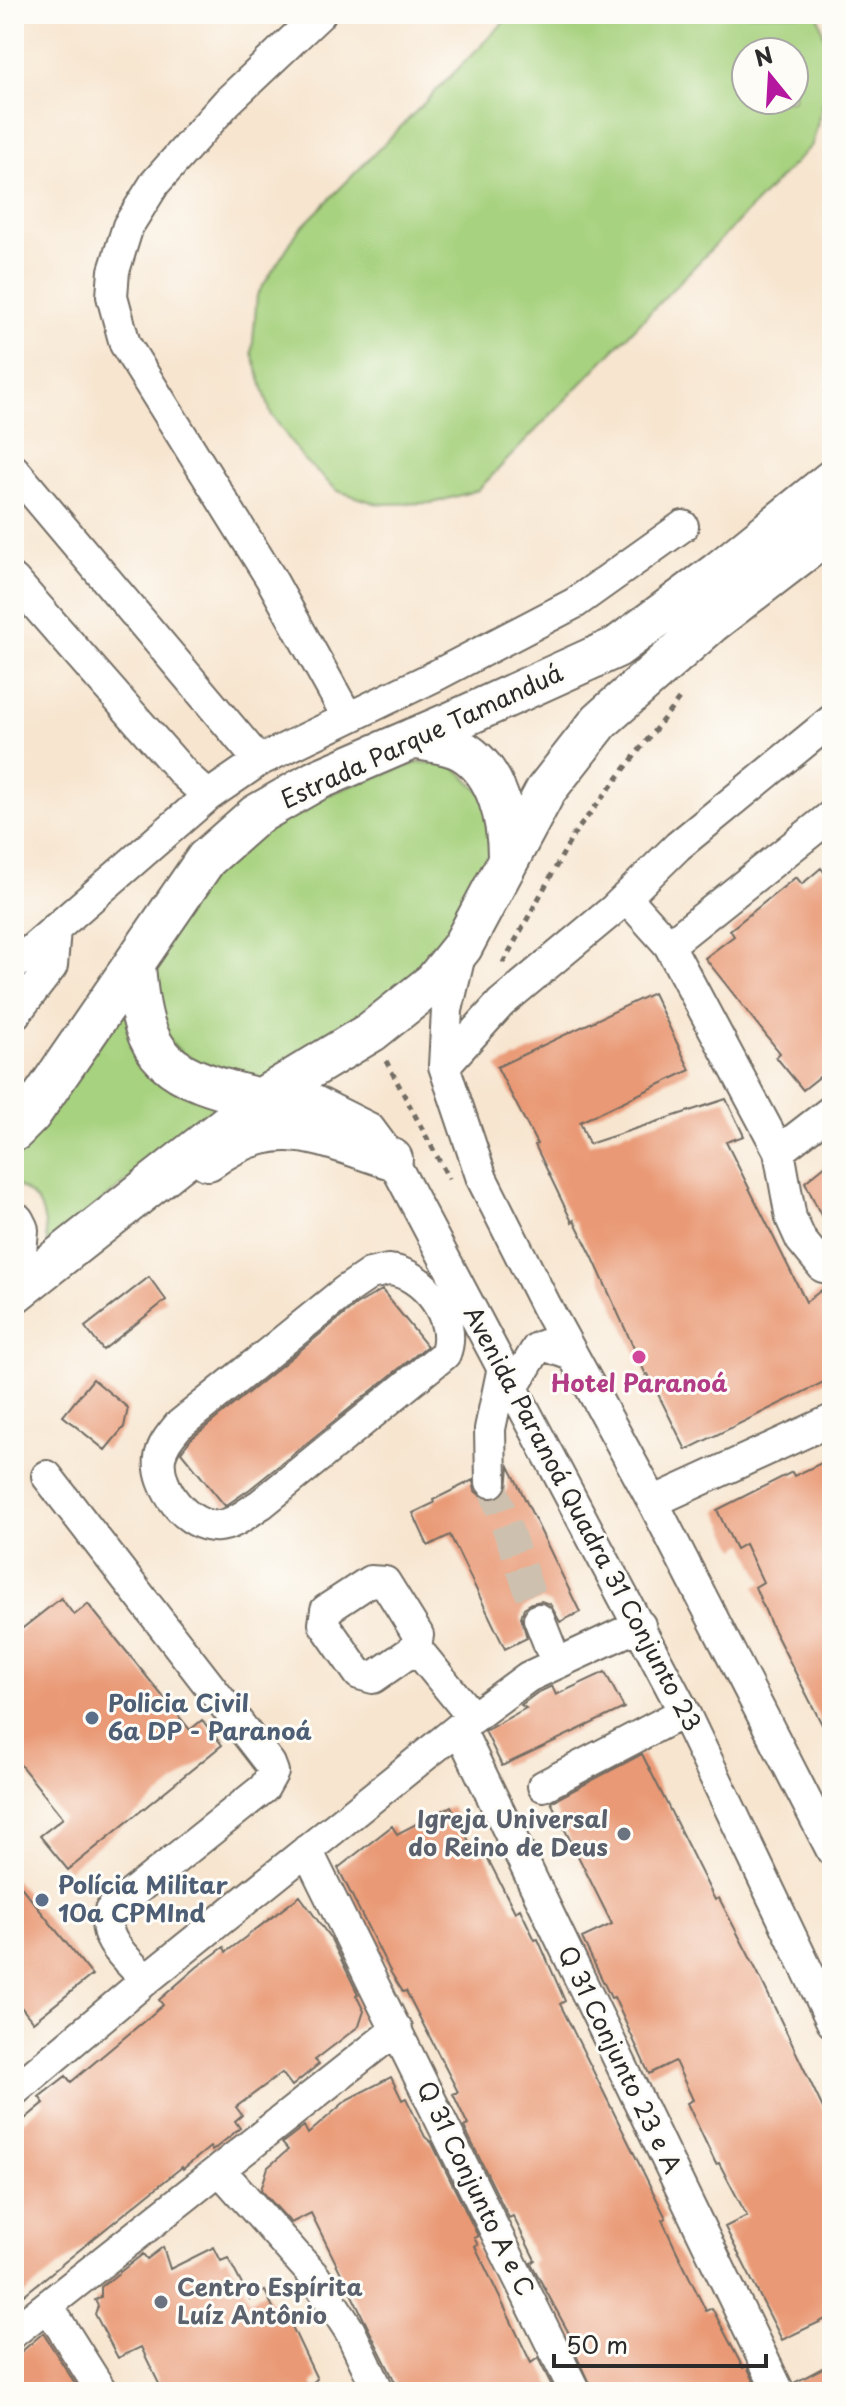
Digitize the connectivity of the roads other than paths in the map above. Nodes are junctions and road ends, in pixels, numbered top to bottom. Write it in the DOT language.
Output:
graph roads {
  1 [pos="320,14"];
  2 [pos="14,470"];
  3 [pos="832,480"];
  4 [pos="683,526"];
  5 [pos="832,530"];
  6 [pos="832,551"];
  7 [pos="14,580"];
  8 [pos="756,589"];
  9 [pos="435,676"];
  10 [pos="348,718"];
  11 [pos="832,720"];
  12 [pos="454,721"];
  13 [pos="414,738"];
  14 [pos="259,761"];
  15 [pos="208,796"];
  16 [pos="832,815"];
  17 [pos="508,858"];
  18 [pos="620,903"];
  19 [pos="55,929"];
  20 [pos="669,945"];
  21 [pos="462,947"];
  22 [pos="14,965"];
  23 [pos="135,965"];
  24 [pos="14,1015"];
  25 [pos="444,1066"];
  26 [pos="260,1099"];
  27 [pos="832,1110"];
  28 [pos="14,1131"];
  29 [pos="779,1151"];
  30 [pos="392,1159"];
  31 [pos="14,1222"];
  32 [pos="823,1267"];
  33 [pos="451,1268"];
  34 [pos="15,1286"];
  35 [pos="427,1291"];
  36 [pos="572,1355"];
  37 [pos="509,1377"];
  38 [pos="832,1420"];
  39 [pos="47,1476"];
  40 [pos="491,1482"];
  41 [pos="653,1502"];
  42 [pos="539,1619"];
  43 [pos="640,1625"];
  44 [pos="416,1648"];
  45 [pos="556,1662"];
  46 [pos="684,1712"];
  47 [pos="466,1723"];
  48 [pos="543,1786"];
  49 [pos="307,1850"];
  50 [pos="832,1851"];
  51 [pos="146,1980"];
  52 [pos="832,2022"];
  53 [pos="397,2029"];
  54 [pos="14,2091"];
  55 [pos="220,2170"];
  56 [pos="48,2306"];
  57 [pos="14,2332"];
  58 [pos="102,2392"];
  59 [pos="379,2392"];
  60 [pos="575,2392"];
  61 [pos="779,2392"];
  1 -- 10 [label="street"];
  2 -- 14 [label="street"];
  3 -- 12 [label="main road, Estrada Parque Tamanduá"];
  4 -- 9 [label="street"];
  5 -- 8 [label="main road"];
  6 -- 8 [label="street"];
  7 -- 15 [label="street"];
  8 -- 17 [label="main road"];
  9 -- 10 [label="street"];
  9 -- 12 [label="street"];
  10 -- 14 [label="street"];
  11 -- 18 [label="street"];
  12 -- 13 [label="main road, Estrada Parque Tamanduá"];
  13 -- 17 [label="main road"];
  13 -- 23 [label="main road, Estrada Parque Tamanduá"];
  14 -- 15 [label="street"];
  15 -- 19 [label="street"];
  16 -- 20 [label="street"];
  17 -- 21 [label="main road"];
  18 -- 20 [label="street"];
  18 -- 25 [label="street"];
  19 -- 22 [label="street"];
  19 -- 24 [label="street"];
  20 -- 29 [label="street"];
  21 -- 25 [label="street"];
  21 -- 26 [label="main road"];
  23 -- 26 [label="main road"];
  23 -- 28 [label="main road, Estrada Parque Tamanduá"];
  25 -- 36 [label="street"];
  26 -- 30 [label="street, Avenida Paranoá Quadra 31 Conjunto 23"];
  26 -- 34 [label="main road"];
  27 -- 29 [label="street"];
  29 -- 32 [label="street"];
  30 -- 33 [label="street, Avenida Paranoá Quadra 31 Conjunto 23"];
  30 -- 34 [label="main road"];
  31 -- 34 [label="main road"];
  33 -- 35 [label="street"];
  33 -- 37 [label="street, Avenida Paranoá Quadra 31 Conjunto 23"];
  35 -- 35 [label="street"];
  36 -- 37 [label="street"];
  36 -- 41 [label="street"];
  37 -- 40 [label="street"];
  37 -- 43 [label="street, Avenida Paranoá Quadra 31 Conjunto 23"];
  38 -- 41 [label="street"];
  39 -- 51 [label="street"];
  41 -- 50 [label="street"];
  42 -- 45 [label="street"];
  43 -- 45 [label="street"];
  43 -- 46 [label="street, Avenida Paranoá Quadra 31 Conjunto 23"];
  44 -- 47 [label="street, Q 31 Conjunto 23 e A"];
  45 -- 47 [label="street"];
  46 -- 48 [label="street"];
  46 -- 52 [label="street, Avenida Paranoá Quadra 31 Conjunto 23"];
  47 -- 49 [label="street"];
  47 -- 61 [label="street, Q 31 Conjunto 23 e A"];
  49 -- 51 [label="street"];
  49 -- 53 [label="street, Q 31 Conjunto A e C"];
  51 -- 54 [label="street"];
  53 -- 55 [label="street"];
  53 -- 60 [label="street, Q 31 Conjunto A e C"];
  55 -- 56 [label="street"];
  55 -- 59 [label="street"];
  56 -- 57 [label="street"];
  56 -- 58 [label="street"];
}
